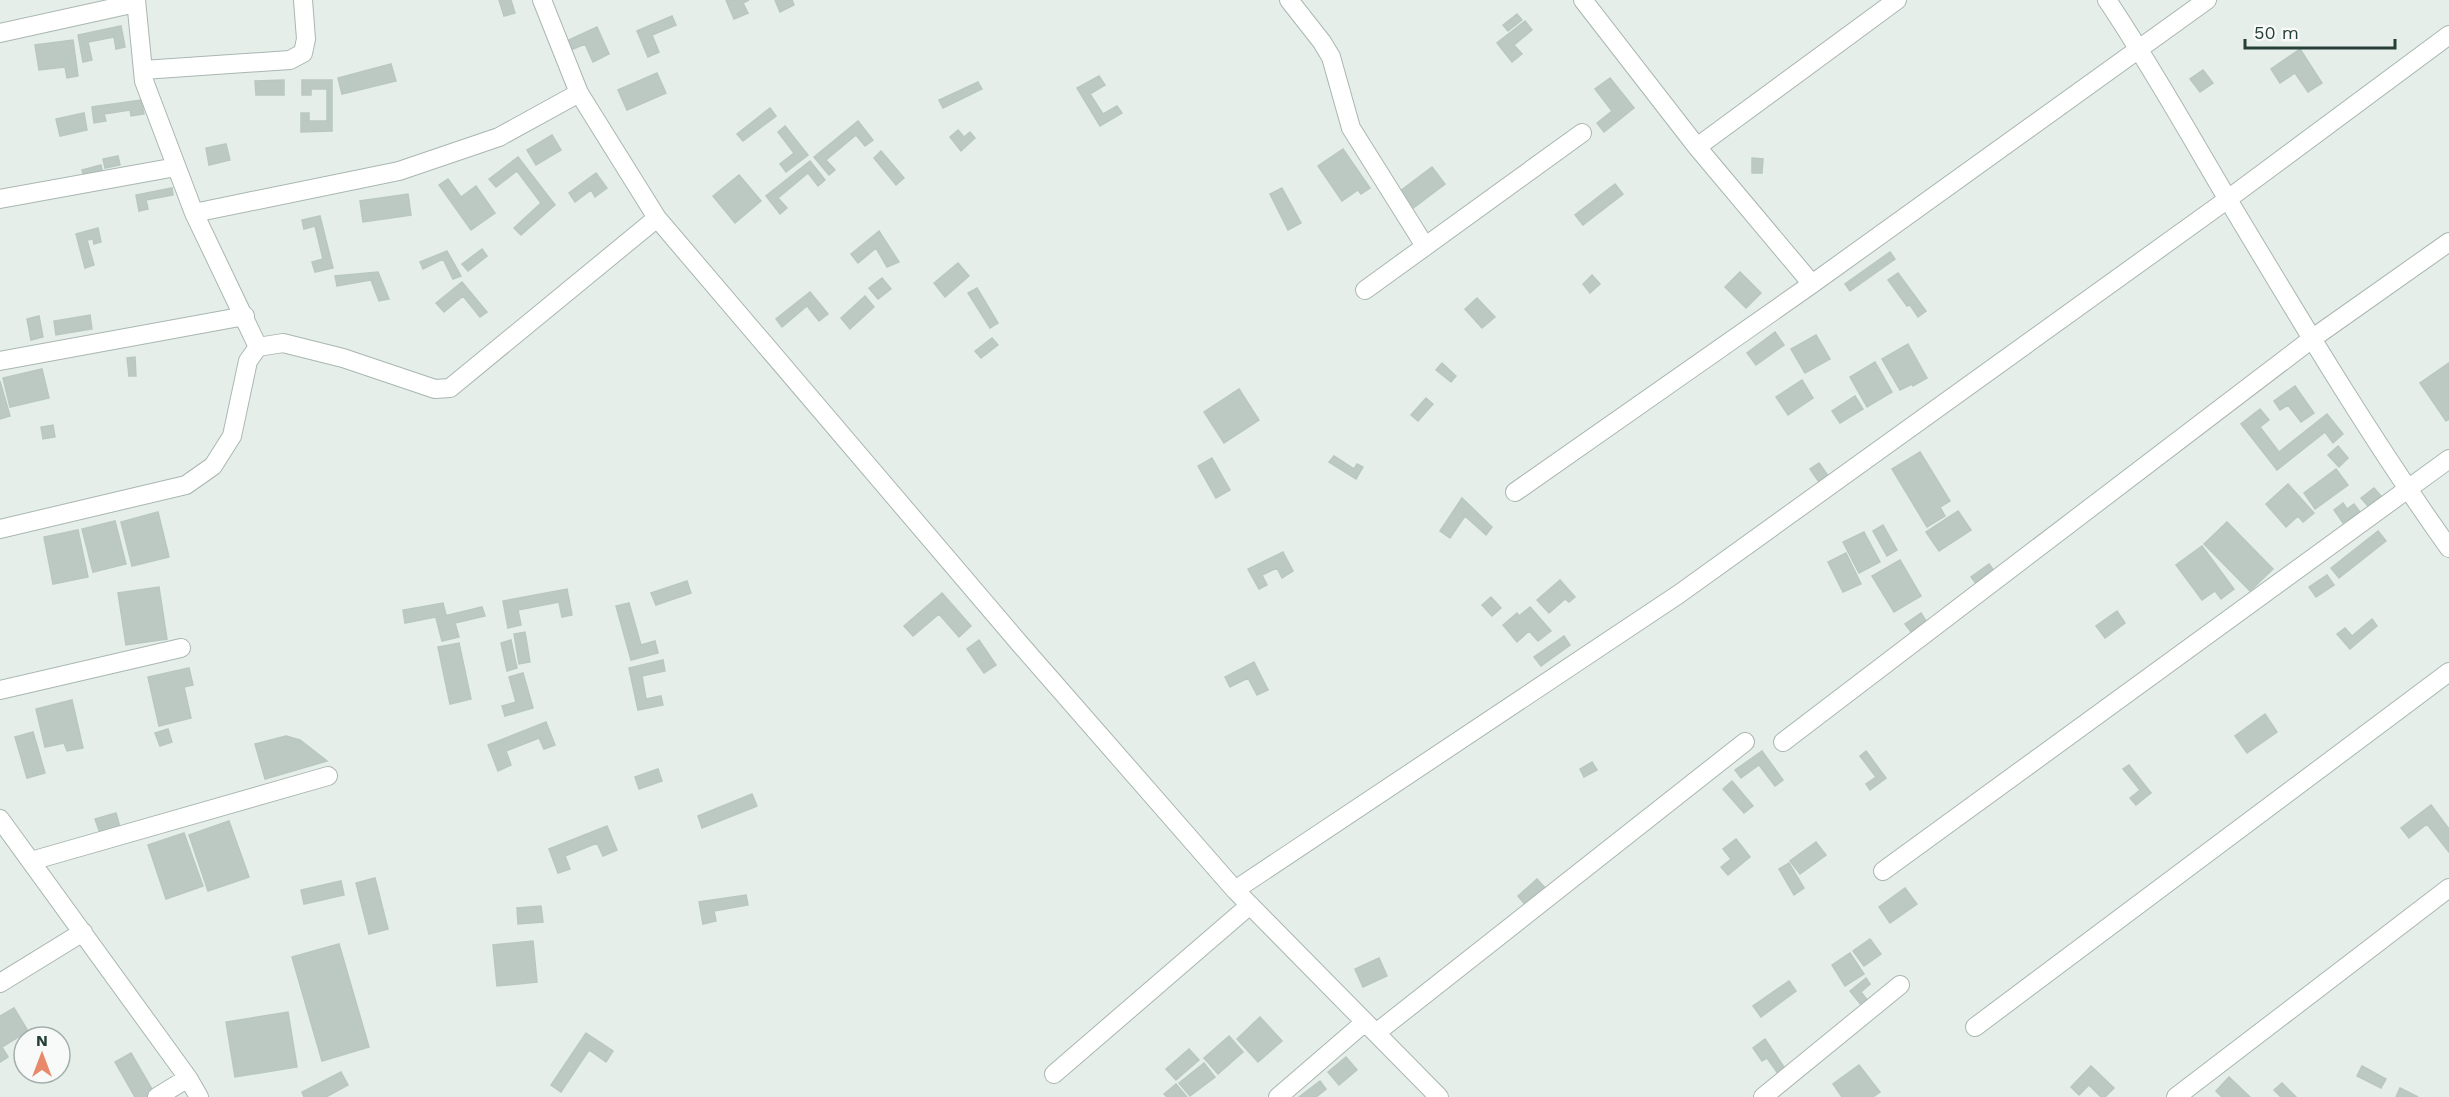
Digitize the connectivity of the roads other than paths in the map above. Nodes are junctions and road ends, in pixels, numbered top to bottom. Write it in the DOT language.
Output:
graph roads {
  1 [pos="303,0"];
  2 [pos="542,0"];
  3 [pos="1289,0"];
  4 [pos="1583,0"];
  5 [pos="1896,0"];
  6 [pos="2107,0"];
  7 [pos="2207,0"];
  8 [pos="136,1"];
  9 [pos="0,33"];
  10 [pos="2449,35"];
  11 [pos="2140,49"];
  12 [pos="143,70"];
  13 [pos="579,93"];
  14 [pos="1582,133"];
  15 [pos="1696,147"];
  16 [pos="176,166"];
  17 [pos="0,199"];
  18 [pos="2228,199"];
  19 [pos="194,213"];
  20 [pos="657,218"];
  21 [pos="2449,242"];
  22 [pos="1425,246"];
  23 [pos="1812,284"];
  24 [pos="1365,290"];
  25 [pos="245,316"];
  26 [pos="2313,338"];
  27 [pos="258,347"];
  28 [pos="0,361"];
  29 [pos="2449,459"];
  30 [pos="2408,490"];
  31 [pos="1515,492"];
  32 [pos="0,529"];
  33 [pos="2449,548"];
  34 [pos="181,648"];
  35 [pos="2449,672"];
  36 [pos="0,690"];
  37 [pos="1745,742"];
  38 [pos="1783,742"];
  39 [pos="328,776"];
  40 [pos="0,819"];
  41 [pos="31,861"];
  42 [pos="1883,871"];
  43 [pos="2449,888"];
  44 [pos="1235,890"];
  45 [pos="1250,905"];
  46 [pos="83,932"];
  47 [pos="0,982"];
  48 [pos="1900,985"];
  49 [pos="1975,1027"];
  50 [pos="1370,1028"];
  51 [pos="1054,1074"];
  52 [pos="188,1078"];
  53 [pos="157,1097"];
  54 [pos="199,1097"];
  55 [pos="1278,1097"];
  56 [pos="1439,1097"];
  57 [pos="1763,1097"];
  58 [pos="2176,1097"];
  1 -- 12 [label="street"];
  2 -- 13 [label="street"];
  3 -- 22 [label="street"];
  4 -- 15 [label="street"];
  5 -- 15 [label="street"];
  6 -- 11 [label="street"];
  7 -- 11 [label="street"];
  8 -- 9 [label="street"];
  8 -- 12 [label="street"];
  10 -- 18 [label="street"];
  11 -- 18 [label="street"];
  11 -- 23 [label="street"];
  12 -- 16 [label="street"];
  13 -- 19 [label="street"];
  13 -- 20 [label="street"];
  14 -- 22 [label="street"];
  15 -- 23 [label="street"];
  16 -- 17 [label="street"];
  16 -- 19 [label="street"];
  18 -- 26 [label="street"];
  18 -- 44 [label="street"];
  19 -- 25 [label="street"];
  20 -- 27 [label="street"];
  20 -- 44 [label="street"];
  21 -- 26 [label="street"];
  22 -- 24 [label="street"];
  23 -- 31 [label="street"];
  25 -- 27 [label="street"];
  25 -- 28 [label="street"];
  26 -- 30 [label="street"];
  26 -- 38 [label="street"];
  27 -- 32 [label="street"];
  29 -- 30 [label="street"];
  30 -- 33 [label="street"];
  30 -- 42 [label="street"];
  34 -- 36 [label="street"];
  35 -- 49 [label="street"];
  37 -- 50 [label="street"];
  39 -- 41 [label="street"];
  40 -- 41 [label="street"];
  41 -- 46 [label="street"];
  43 -- 58 [label="street"];
  44 -- 45 [label="street"];
  45 -- 50 [label="street"];
  45 -- 51 [label="street"];
  46 -- 47 [label="street"];
  46 -- 52 [label="street"];
  48 -- 57 [label="street"];
  50 -- 55 [label="street"];
  50 -- 56 [label="street"];
  52 -- 53 [label="street"];
  52 -- 54 [label="street"];
}
